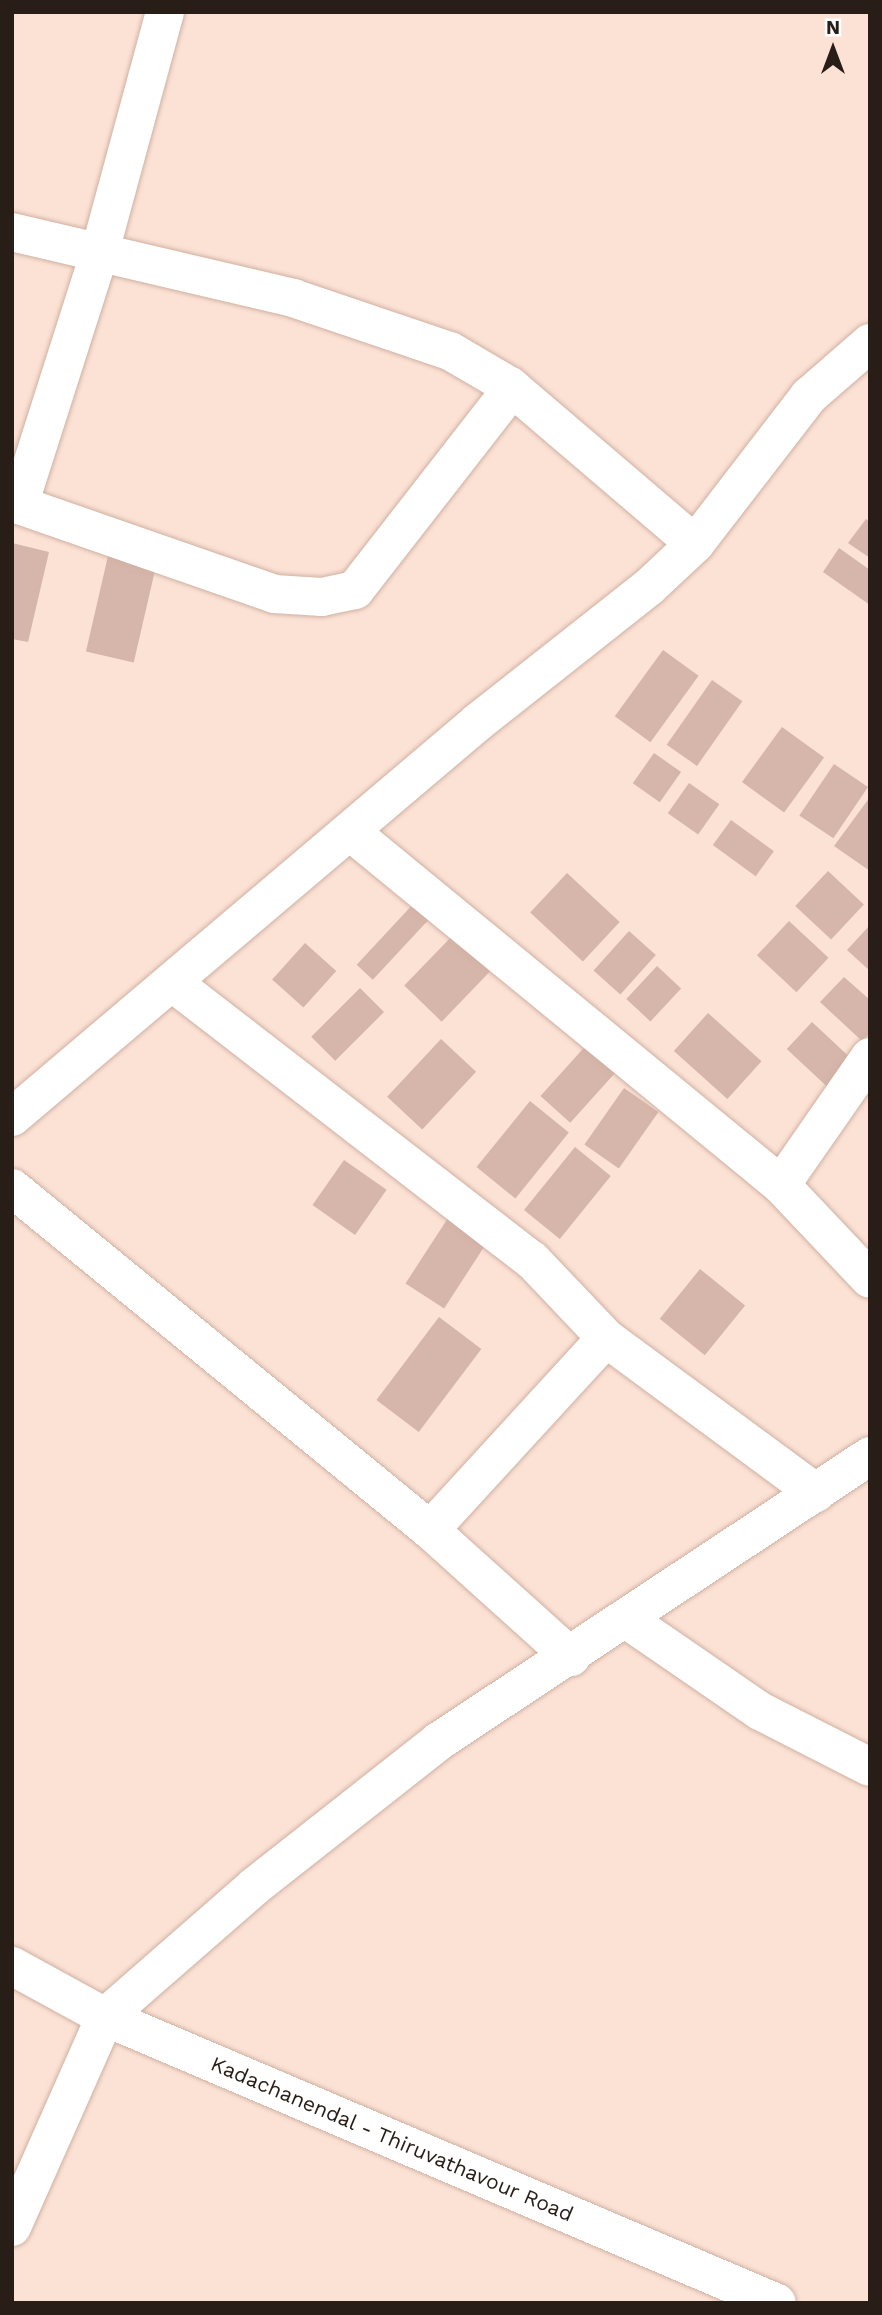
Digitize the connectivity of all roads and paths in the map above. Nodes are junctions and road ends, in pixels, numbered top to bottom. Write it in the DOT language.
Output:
graph roads {
  1 [pos="165,12"];
  2 [pos="12,232"];
  3 [pos="99,255"];
  4 [pos="865,353"];
  5 [pos="512,388"];
  6 [pos="15,504"];
  7 [pos="695,544"];
  8 [pos="352,833"];
  9 [pos="173,983"];
  10 [pos="870,1057"];
  11 [pos="12,1117"];
  12 [pos="781,1185"];
  13 [pos="12,1188"];
  14 [pos="870,1279"];
  15 [pos="606,1338"];
  16 [pos="870,1456"];
  17 [pos="816,1493"];
  18 [pos="430,1530"];
  19 [pos="629,1620"];
  20 [pos="571,1657"];
  21 [pos="870,1767"];
  22 [pos="12,1966"];
  23 [pos="105,2017"];
  24 [pos="12,2227"];
  25 [pos="777,2303"];
  1 -- 3 [label="street"];
  2 -- 3 [label="street"];
  3 -- 5 [label="street"];
  3 -- 6 [label="street"];
  4 -- 7 [label="street"];
  5 -- 6 [label="street"];
  5 -- 7 [label="street"];
  7 -- 8 [label="street"];
  8 -- 9 [label="street"];
  8 -- 12 [label="street"];
  9 -- 11 [label="street"];
  9 -- 15 [label="street"];
  10 -- 12 [label="street"];
  12 -- 14 [label="street"];
  13 -- 18 [label="street"];
  15 -- 17 [label="street"];
  15 -- 18 [label="street"];
  16 -- 17 [label="street"];
  17 -- 19 [label="street"];
  18 -- 20 [label="street"];
  19 -- 20 [label="street"];
  19 -- 21 [label="street"];
  20 -- 23 [label="street"];
  22 -- 23 [label="street, Kadachanendal - Thiruvathavour Road"];
  23 -- 24 [label="street"];
  23 -- 25 [label="street, Kadachanendal - Thiruvathavour Road"];
}
